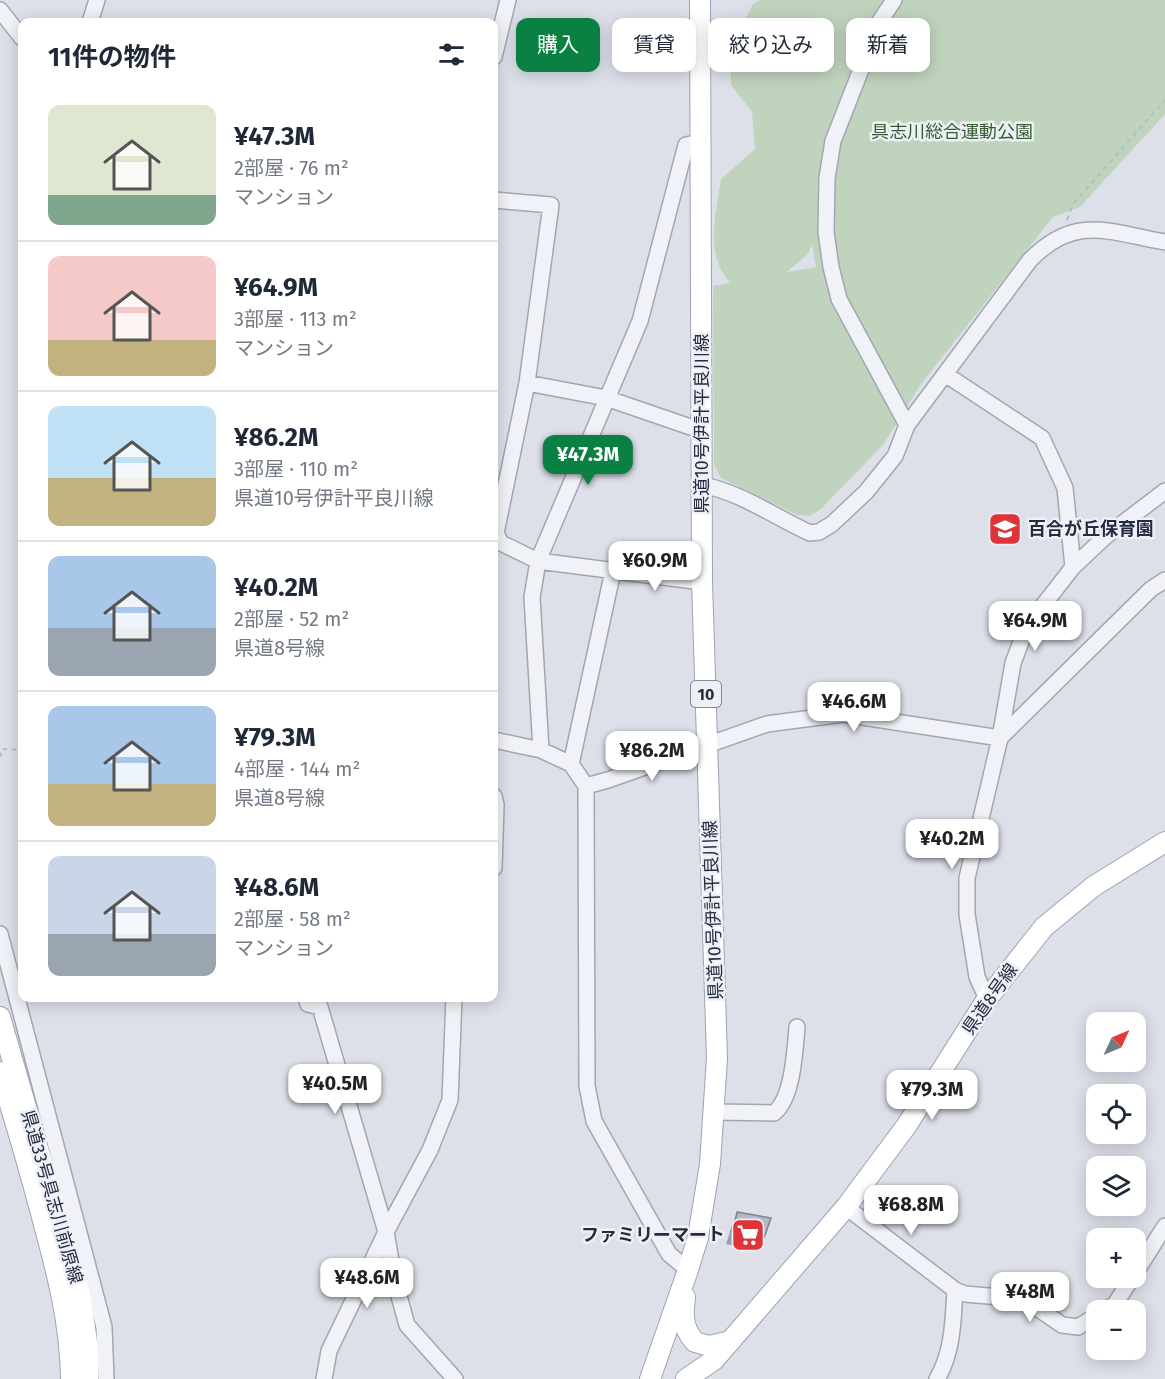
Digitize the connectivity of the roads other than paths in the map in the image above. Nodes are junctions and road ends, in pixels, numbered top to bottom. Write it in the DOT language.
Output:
graph roads {
  1 [pos="97,0"];
  2 [pos="508,0"];
  3 [pos="700,0"];
  4 [pos="894,0"];
  5 [pos="0,10"];
  6 [pos="91,18"];
  7 [pos="18,33"];
  8 [pos="498,41"];
  9 [pos="701,141"];
  10 [pos="498,204"];
  11 [pos="1165,242"];
  12 [pos="945,374"];
  13 [pos="527,383"];
  14 [pos="606,398"];
  15 [pos="907,425"];
  16 [pos="702,431"];
  17 [pos="702,484"];
  18 [pos="1165,491"];
  19 [pos="498,523"];
  20 [pos="498,537"];
  21 [pos="538,561"];
  22 [pos="1073,567"];
  23 [pos="613,571"];
  24 [pos="1165,580"];
  25 [pos="702,582"];
  26 [pos="1000,738"];
  27 [pos="498,741"];
  28 [pos="708,744"];
  29 [pos="541,750"];
  30 [pos="571,764"];
  31 [pos="586,786"];
  32 [pos="1165,842"];
  33 [pos="0,934"];
  34 [pos="987,999"];
  35 [pos="18,1001"];
  36 [pos="18,1002"];
  37 [pos="307,1002"];
  38 [pos="454,1002"];
  39 [pos="0,1017"];
  40 [pos="797,1027"];
  41 [pos="0,1072"];
  42 [pos="714,1112"];
  43 [pos="846,1207"];
  44 [pos="1165,1226"];
  45 [pos="386,1232"];
  46 [pos="1146,1256"];
  47 [pos="688,1270"];
  48 [pos="955,1290"];
  49 [pos="1086,1322"];
  50 [pos="731,1341"];
  51 [pos="714,1360"];
  52 [pos="71,1379"];
  53 [pos="88,1379"];
  54 [pos="106,1379"];
  55 [pos="324,1379"];
  56 [pos="455,1379"];
  57 [pos="650,1379"];
  58 [pos="686,1379"];
  59 [pos="701,1379"];
  60 [pos="937,1379"];
  1 -- 6 [label="street"];
  2 -- 8 [label="street"];
  3 -- 9 [label="main road, 県道10号伊計平良川線 / 10"];
  4 -- 15 [label="street"];
  5 -- 7 [label="street"];
  9 -- 14 [label="street"];
  9 -- 16 [label="main road, 県道10号伊計平良川線 / 10"];
  10 -- 13 [label="street"];
  11 -- 12 [label="street"];
  12 -- 15 [label="street"];
  12 -- 22 [label="street"];
  13 -- 14 [label="street"];
  13 -- 19 [label="street"];
  14 -- 16 [label="street"];
  14 -- 21 [label="street"];
  15 -- 17 [label="street"];
  16 -- 17 [label="main road, 県道10号伊計平良川線 / 10"];
  17 -- 25 [label="main road, 県道10号伊計平良川線 / 10"];
  18 -- 22 [label="street"];
  20 -- 21 [label="street"];
  21 -- 23 [label="street"];
  21 -- 29 [label="street"];
  22 -- 26 [label="street"];
  23 -- 25 [label="street"];
  23 -- 30 [label="street"];
  24 -- 26 [label="street"];
  25 -- 28 [label="main road, 県道10号伊計平良川線 / 10"];
  26 -- 28 [label="street"];
  26 -- 34 [label="street"];
  27 -- 29 [label="street"];
  28 -- 31 [label="street"];
  28 -- 42 [label="main road, 県道10号伊計平良川線 / 10"];
  29 -- 30 [label="street"];
  30 -- 31 [label="street"];
  31 -- 47 [label="street"];
  32 -- 34 [label="main road, 県道8号線"];
  33 -- 35 [label="street"];
  34 -- 43 [label="main road, 県道8号線"];
  36 -- 54 [label="street"];
  37 -- 45 [label="street"];
  38 -- 45 [label="street"];
  39 -- 53 [label="main road, 県道33号具志川前原線"];
  40 -- 42 [label="street"];
  41 -- 52 [label="main road, 県道33号具志川前原線"];
  42 -- 47 [label="main road, 県道10号伊計平良川線 / 10"];
  43 -- 48 [label="street"];
  43 -- 50 [label="main road, 県道8号線"];
  44 -- 46 [label="street"];
  45 -- 55 [label="street"];
  45 -- 56 [label="street"];
  47 -- 50 [label="main road"];
  47 -- 57 [label="main road, 県道10号伊計平良川線 / 10"];
  48 -- 49 [label="street"];
  48 -- 60 [label="street"];
  50 -- 51 [label="main road, 県道8号線"];
  51 -- 58 [label="main road, 県道8号線"];
  51 -- 59 [label="main road"];
}
